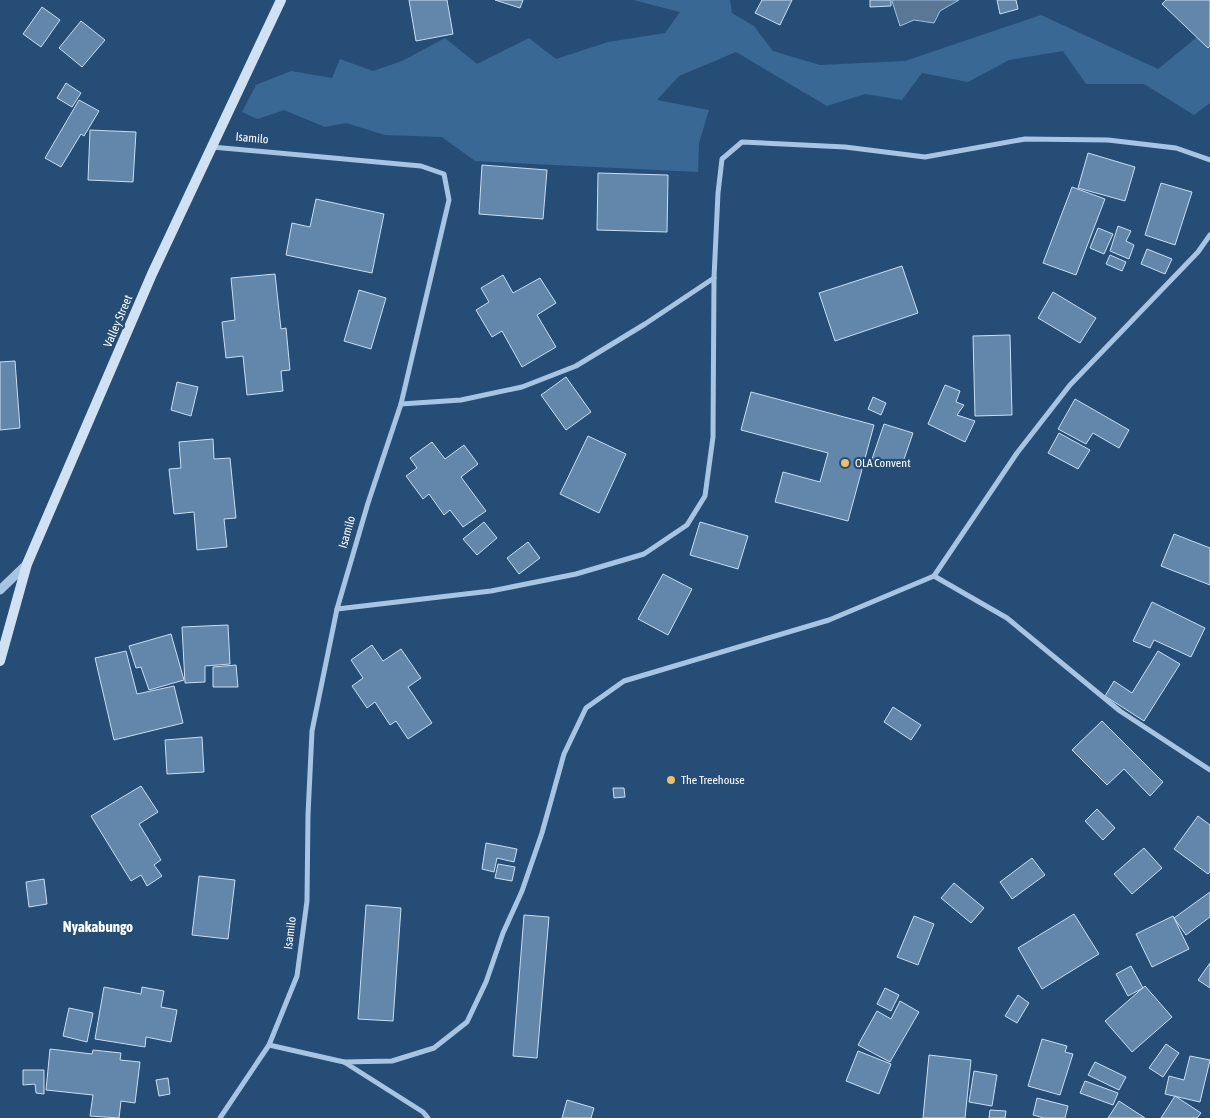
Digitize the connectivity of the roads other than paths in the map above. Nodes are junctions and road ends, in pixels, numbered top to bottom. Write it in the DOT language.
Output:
graph roads {
  1 [pos="281,0"];
  2 [pos="212,147"];
  3 [pos="1210,160"];
  4 [pos="1210,235"];
  5 [pos="714,278"];
  6 [pos="401,404"];
  7 [pos="27,564"];
  8 [pos="934,576"];
  9 [pos="0,590"];
  10 [pos="337,609"];
  11 [pos="0,661"];
  12 [pos="1210,770"];
  13 [pos="269,1045"];
  14 [pos="344,1062"];
  15 [pos="220,1118"];
  16 [pos="428,1118"];
  1 -- 2 [label="main road, Valley Street"];
  2 -- 6 [label="street, Isamilo"];
  2 -- 7 [label="main road, Valley Street"];
  3 -- 5 [label="street"];
  4 -- 8 [label="street"];
  5 -- 6 [label="street"];
  5 -- 10 [label="street"];
  6 -- 10 [label="street, Isamilo"];
  7 -- 9 [label="street"];
  7 -- 11 [label="main road, Valley Street"];
  8 -- 12 [label="street"];
  8 -- 14 [label="street"];
  10 -- 13 [label="street, Isamilo"];
  13 -- 14 [label="street"];
  13 -- 15 [label="street, Isamilo"];
  14 -- 16 [label="street"];
}
